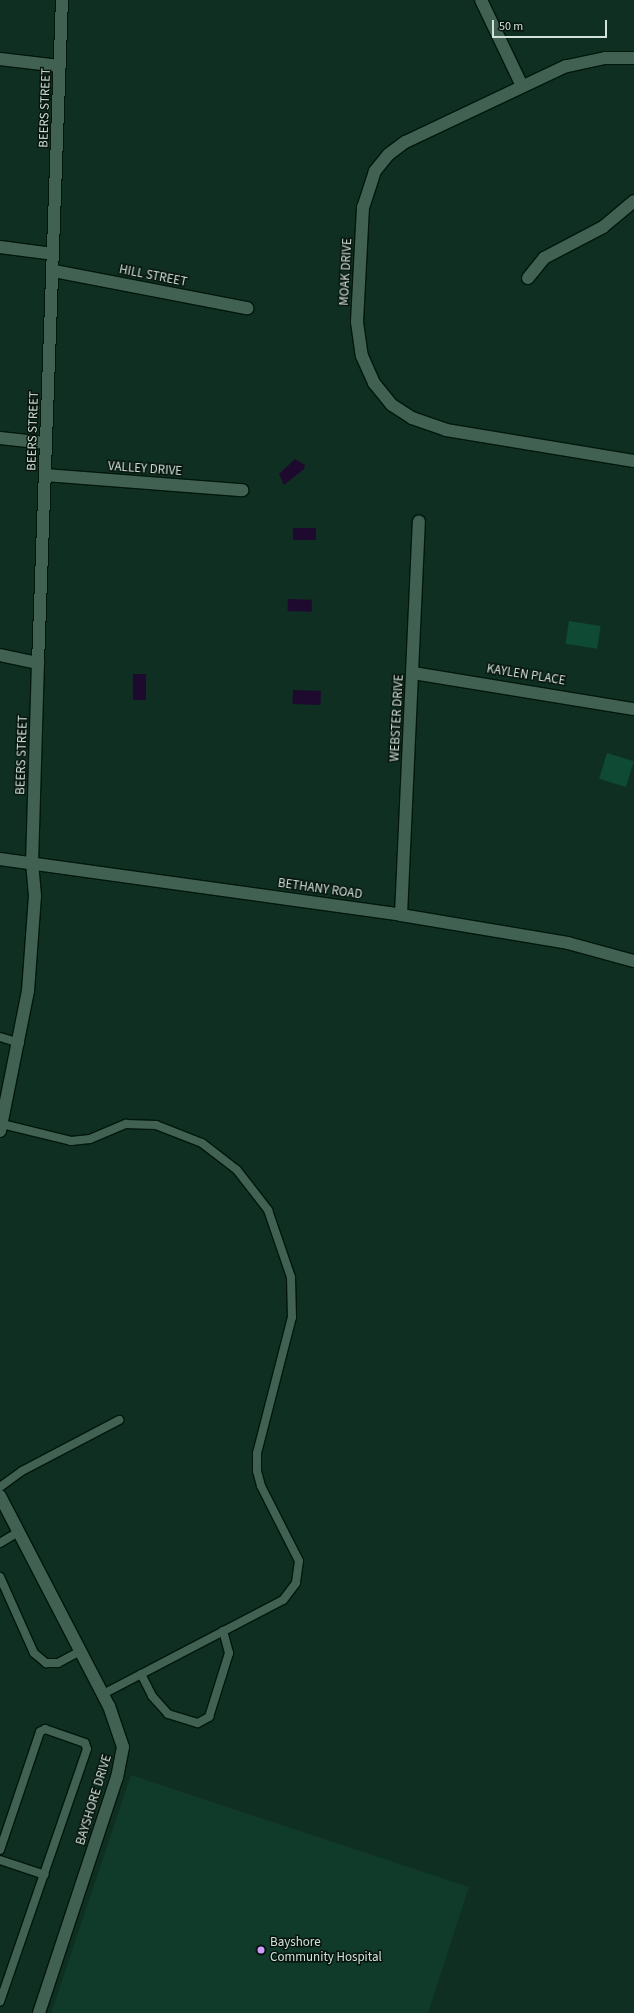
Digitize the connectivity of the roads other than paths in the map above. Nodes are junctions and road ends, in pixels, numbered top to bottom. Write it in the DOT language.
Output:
graph roads {
  1 [pos="62,0"];
  2 [pos="481,0"];
  3 [pos="634,58"];
  4 [pos="0,59"];
  5 [pos="60,66"];
  6 [pos="522,86"];
  7 [pos="634,201"];
  8 [pos="0,247"];
  9 [pos="53,254"];
  10 [pos="54,271"];
  11 [pos="528,278"];
  12 [pos="247,308"];
  13 [pos="0,438"];
  14 [pos="46,443"];
  15 [pos="634,461"];
  16 [pos="45,476"];
  17 [pos="242,490"];
  18 [pos="419,522"];
  19 [pos="0,655"];
  20 [pos="38,663"];
  21 [pos="413,673"];
  22 [pos="634,709"];
  23 [pos="0,859"];
  24 [pos="32,864"];
  25 [pos="401,915"];
  26 [pos="634,961"];
  27 [pos="0,1037"];
  28 [pos="20,1043"];
  29 [pos="4,1103"];
  30 [pos="1,1128"];
  31 [pos="119,1420"];
  32 [pos="0,1487"];
  33 [pos="0,1496"];
  34 [pos="20,1531"];
  35 [pos="0,1543"];
  36 [pos="0,1577"];
  37 [pos="223,1630"];
  38 [pos="81,1651"];
  39 [pos="141,1674"];
  40 [pos="103,1694"];
  41 [pos="0,1850"];
  42 [pos="0,1860"];
  43 [pos="45,1875"];
  44 [pos="0,2001"];
  45 [pos="39,2013"];
  1 -- 5 [label="street, BEERS STREET"];
  2 -- 6 [label="street"];
  3 -- 6 [label="street, MOAK DRIVE"];
  4 -- 5 [label="street"];
  5 -- 9 [label="street, BEERS STREET"];
  6 -- 15 [label="street, MOAK DRIVE"];
  7 -- 11 [label="street"];
  8 -- 9 [label="street"];
  9 -- 10 [label="street, BEERS STREET"];
  10 -- 12 [label="street, HILL STREET"];
  10 -- 14 [label="street, BEERS STREET"];
  13 -- 14 [label="street"];
  14 -- 16 [label="street, BEERS STREET"];
  16 -- 17 [label="street, VALLEY DRIVE"];
  16 -- 20 [label="street, BEERS STREET"];
  18 -- 21 [label="street, WEBSTER DRIVE"];
  19 -- 20 [label="street"];
  20 -- 24 [label="street, BEERS STREET"];
  21 -- 22 [label="street, KAYLEN PLACE"];
  21 -- 25 [label="street, WEBSTER DRIVE"];
  23 -- 24 [label="street, BETHANY ROAD"];
  24 -- 25 [label="street, BETHANY ROAD"];
  24 -- 28 [label="street, BEERS STREET"];
  25 -- 26 [label="street, BETHANY ROAD"];
  27 -- 28 [label="lane"];
  28 -- 29 [label="street, BEERS STREET"];
  29 -- 30 [label="street, BEERS STREET"];
  30 -- 37 [label="lane"];
  31 -- 32 [label="lane"];
  33 -- 34 [label="street, BAYSHORE DRIVE"];
  34 -- 35 [label="lane"];
  34 -- 38 [label="street, BAYSHORE DRIVE"];
  36 -- 38 [label="lane"];
  37 -- 39 [label="lane"];
  37 -- 39 [label="lane"];
  38 -- 40 [label="street, BAYSHORE DRIVE"];
  39 -- 40 [label="lane"];
  40 -- 45 [label="street, BAYSHORE DRIVE"];
  41 -- 43 [label="lane"];
  42 -- 43 [label="lane"];
  43 -- 44 [label="lane"];
}
